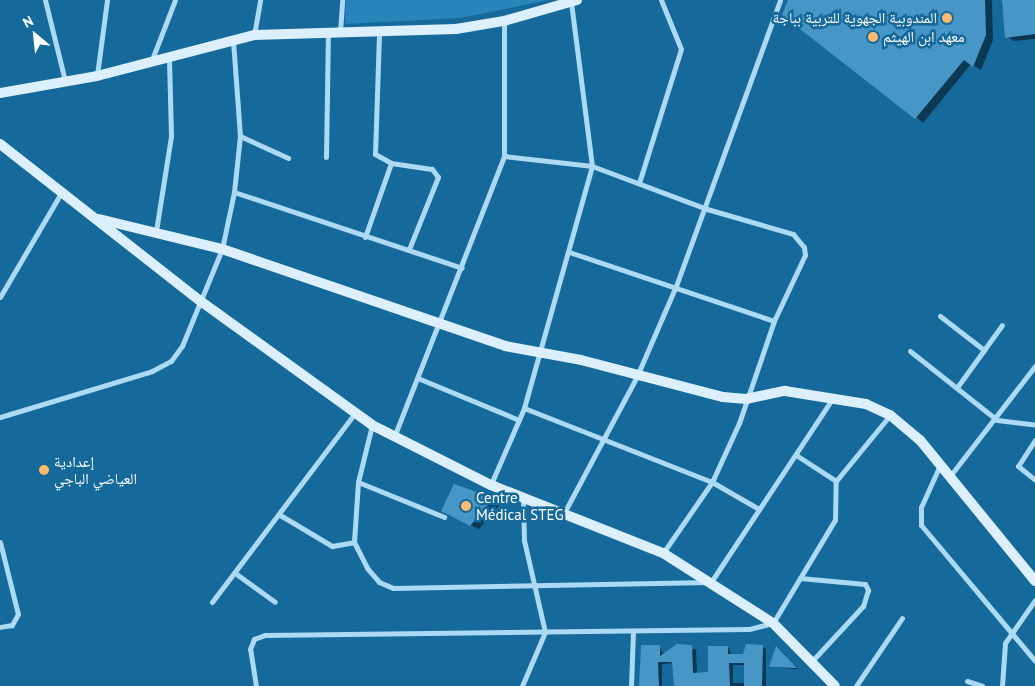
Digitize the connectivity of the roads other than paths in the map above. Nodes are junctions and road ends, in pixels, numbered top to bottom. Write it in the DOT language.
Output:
graph roads {
  1 [pos="45,0"];
  2 [pos="107,0"];
  3 [pos="175,0"];
  4 [pos="260,0"];
  5 [pos="342,0"];
  6 [pos="661,0"];
  7 [pos="780,0"];
  8 [pos="574,1"];
  9 [pos="504,21"];
  10 [pos="328,33"];
  11 [pos="340,33"];
  12 [pos="379,34"];
  13 [pos="254,35"];
  14 [pos="233,41"];
  15 [pos="169,59"];
  16 [pos="151,63"];
  17 [pos="97,76"];
  18 [pos="65,81"];
  19 [pos="0,93"];
  20 [pos="240,136"];
  21 [pos="0,144"];
  22 [pos="504,156"];
  23 [pos="326,157"];
  24 [pos="288,158"];
  25 [pos="391,163"];
  26 [pos="592,166"];
  27 [pos="639,183"];
  28 [pos="234,192"];
  29 [pos="61,193"];
  30 [pos="707,209"];
  31 [pos="99,219"];
  32 [pos="156,231"];
  33 [pos="365,236"];
  34 [pos="222,249"];
  35 [pos="409,249"];
  36 [pos="569,252"];
  37 [pos="462,268"];
  38 [pos="676,286"];
  39 [pos="0,297"];
  40 [pos="199,300"];
  41 [pos="940,316"];
  42 [pos="774,321"];
  43 [pos="1002,325"];
  44 [pos="440,326"];
  45 [pos="984,350"];
  46 [pos="538,351"];
  47 [pos="910,351"];
  48 [pos="1035,366"];
  49 [pos="638,376"];
  50 [pos="420,379"];
  51 [pos="958,386"];
  52 [pos="834,396"];
  53 [pos="746,399"];
  54 [pos="524,408"];
  55 [pos="356,412"];
  56 [pos="890,415"];
  57 [pos="0,417"];
  58 [pos="519,420"];
  59 [pos="997,420"];
  60 [pos="372,425"];
  61 [pos="1035,425"];
  62 [pos="602,436"];
  63 [pos="393,437"];
  64 [pos="1035,440"];
  65 [pos="796,455"];
  66 [pos="940,464"];
  67 [pos="950,476"];
  68 [pos="1035,480"];
  69 [pos="836,481"];
  70 [pos="358,482"];
  71 [pos="712,482"];
  72 [pos="491,485"];
  73 [pos="523,499"];
  74 [pos="757,508"];
  75 [pos="564,514"];
  76 [pos="280,515"];
  77 [pos="444,517"];
  78 [pos="0,542"];
  79 [pos="354,542"];
  80 [pos="663,553"];
  81 [pos="235,573"];
  82 [pos="800,578"];
  83 [pos="1035,581"];
  84 [pos="711,582"];
  85 [pos="538,586"];
  86 [pos="1035,600"];
  87 [pos="212,602"];
  88 [pos="275,602"];
  89 [pos="902,618"];
  90 [pos="773,623"];
  91 [pos="0,627"];
  92 [pos="633,631"];
  93 [pos="545,632"];
  94 [pos="1010,632"];
  95 [pos="812,661"];
  96 [pos="1035,661"];
  97 [pos="967,681"];
  98 [pos="256,686"];
  99 [pos="522,686"];
  100 [pos="631,686"];
  101 [pos="835,686"];
  102 [pos="856,686"];
  103 [pos="982,686"];
  104 [pos="1002,686"];
  1 -- 18 [label="street"];
  2 -- 17 [label="street"];
  3 -- 16 [label="street"];
  4 -- 13 [label="street"];
  5 -- 11 [label="street"];
  6 -- 27 [label="street"];
  7 -- 30 [label="street"];
  8 -- 9 [label="street"];
  8 -- 26 [label="street"];
  9 -- 12 [label="street"];
  9 -- 22 [label="street"];
  10 -- 11 [label="street"];
  10 -- 13 [label="street"];
  10 -- 23 [label="street"];
  11 -- 12 [label="street"];
  12 -- 25 [label="street"];
  13 -- 14 [label="street"];
  14 -- 15 [label="street"];
  14 -- 20 [label="street"];
  15 -- 16 [label="street"];
  15 -- 32 [label="street"];
  16 -- 17 [label="street"];
  17 -- 18 [label="street"];
  18 -- 19 [label="street"];
  20 -- 24 [label="street"];
  20 -- 28 [label="street"];
  21 -- 29 [label="street"];
  22 -- 26 [label="street"];
  22 -- 37 [label="street"];
  25 -- 33 [label="street"];
  25 -- 35 [label="street"];
  26 -- 27 [label="street"];
  26 -- 36 [label="street"];
  27 -- 30 [label="street"];
  28 -- 33 [label="street"];
  28 -- 34 [label="street"];
  29 -- 31 [label="street"];
  29 -- 39 [label="street"];
  30 -- 38 [label="street"];
  30 -- 42 [label="street"];
  31 -- 32 [label="street"];
  31 -- 40 [label="street"];
  32 -- 34 [label="street"];
  33 -- 35 [label="street"];
  34 -- 40 [label="street"];
  34 -- 44 [label="street"];
  35 -- 37 [label="street"];
  36 -- 38 [label="street"];
  36 -- 46 [label="street"];
  37 -- 44 [label="street"];
  38 -- 42 [label="street"];
  38 -- 49 [label="street"];
  40 -- 55 [label="street"];
  40 -- 57 [label="street"];
  41 -- 45 [label="street"];
  42 -- 53 [label="street"];
  43 -- 45 [label="street"];
  44 -- 46 [label="street"];
  44 -- 50 [label="street"];
  45 -- 51 [label="street"];
  46 -- 49 [label="street"];
  46 -- 54 [label="street"];
  47 -- 51 [label="street"];
  48 -- 59 [label="street"];
  49 -- 53 [label="street"];
  49 -- 62 [label="street"];
  50 -- 58 [label="street"];
  50 -- 63 [label="street"];
  51 -- 59 [label="street"];
  52 -- 53 [label="street"];
  52 -- 56 [label="street"];
  52 -- 65 [label="street"];
  53 -- 71 [label="street"];
  54 -- 58 [label="street"];
  54 -- 62 [label="street"];
  55 -- 60 [label="street"];
  55 -- 76 [label="street"];
  56 -- 66 [label="street"];
  56 -- 69 [label="street"];
  58 -- 72 [label="street"];
  59 -- 61 [label="street"];
  59 -- 67 [label="street"];
  60 -- 63 [label="street"];
  60 -- 70 [label="street"];
  62 -- 71 [label="street"];
  62 -- 75 [label="street"];
  63 -- 72 [label="street"];
  64 -- 68 [label="street"];
  65 -- 69 [label="street"];
  65 -- 74 [label="street"];
  66 -- 67 [label="street"];
  66 -- 94 [label="street"];
  67 -- 83 [label="street"];
  69 -- 82 [label="street"];
  70 -- 77 [label="street"];
  70 -- 79 [label="street"];
  71 -- 74 [label="street"];
  71 -- 80 [label="street"];
  72 -- 73 [label="street"];
  73 -- 75 [label="street"];
  73 -- 85 [label="street"];
  74 -- 84 [label="street"];
  75 -- 80 [label="street"];
  76 -- 79 [label="street"];
  76 -- 81 [label="street"];
  78 -- 91 [label="street"];
  79 -- 85 [label="street"];
  80 -- 84 [label="street"];
  81 -- 87 [label="street"];
  81 -- 88 [label="street"];
  82 -- 90 [label="street"];
  82 -- 95 [label="street"];
  84 -- 85 [label="street"];
  84 -- 90 [label="street"];
  85 -- 93 [label="street"];
  86 -- 94 [label="street"];
  89 -- 102 [label="street"];
  90 -- 92 [label="street"];
  90 -- 95 [label="street"];
  92 -- 93 [label="street"];
  92 -- 100 [label="street"];
  93 -- 98 [label="street"];
  93 -- 99 [label="street"];
  94 -- 96 [label="street"];
  94 -- 104 [label="street"];
  95 -- 101 [label="street"];
  97 -- 103 [label="street"];
}
